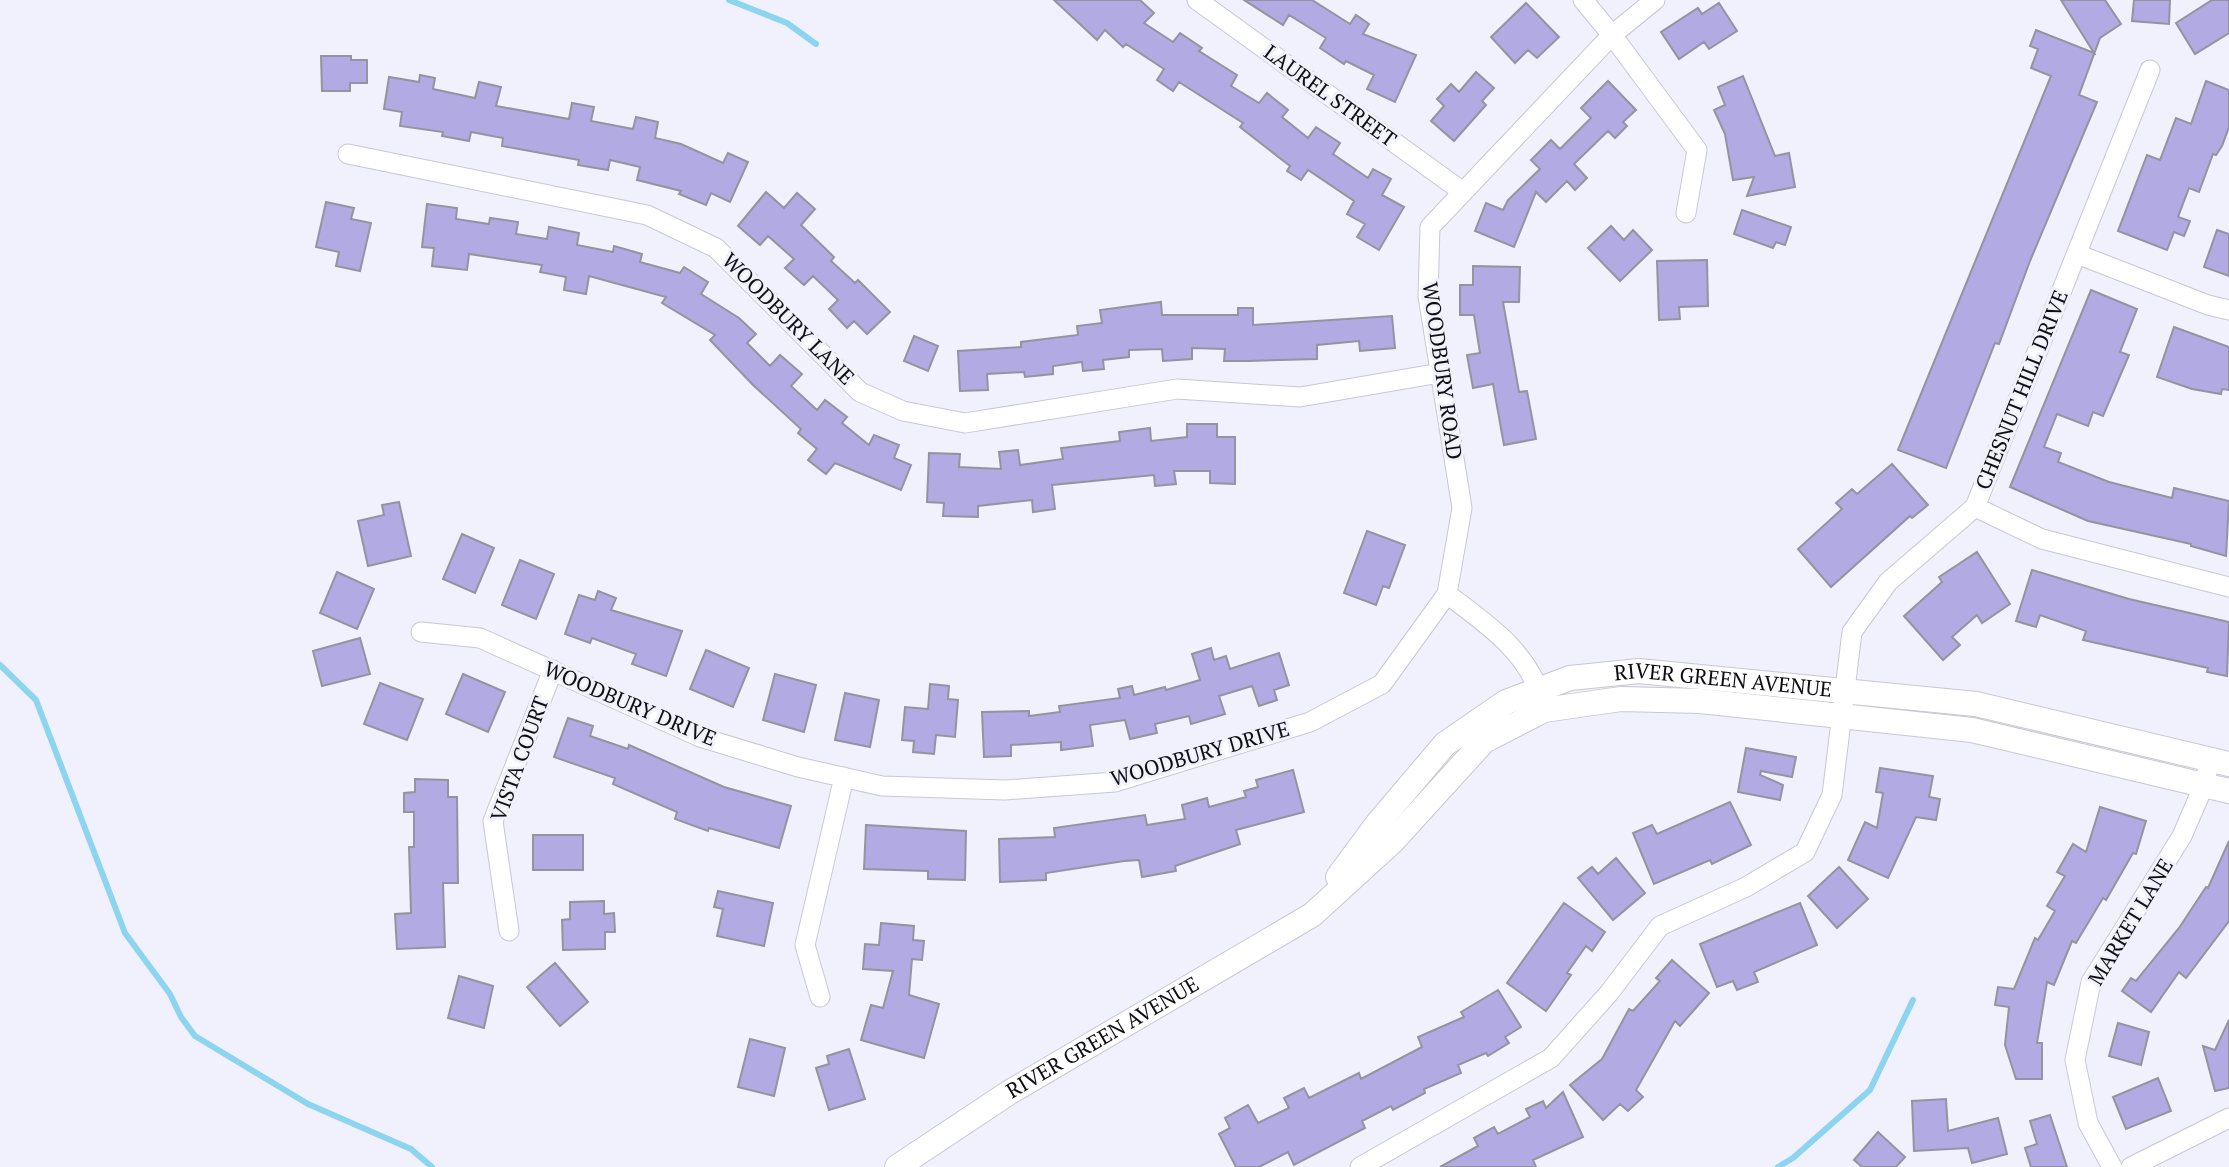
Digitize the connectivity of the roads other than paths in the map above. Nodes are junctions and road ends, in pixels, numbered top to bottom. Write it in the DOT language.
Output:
graph roads {
  1 [pos="1198,0"];
  2 [pos="1583,0"];
  3 [pos="1655,0"];
  4 [pos="1612,35"];
  5 [pos="2150,70"];
  6 [pos="348,153"];
  7 [pos="1463,192"];
  8 [pos="1686,213"];
  9 [pos="2077,254"];
  10 [pos="2229,310"];
  11 [pos="1440,373"];
  12 [pos="1975,507"];
  13 [pos="2229,587"];
  14 [pos="1447,594"];
  15 [pos="421,632"];
  16 [pos="552,670"];
  17 [pos="1847,691"];
  18 [pos="1541,700"];
  19 [pos="1844,716"];
  20 [pos="2220,762"];
  21 [pos="844,777"];
  22 [pos="2204,785"];
  23 [pos="2229,791"];
  24 [pos="509,931"];
  25 [pos="820,997"];
  26 [pos="2229,1118"];
  27 [pos="897,1167"];
  28 [pos="1360,1167"];
  29 [pos="2112,1167"];
  30 [pos="2130,1167"];
  1 -- 7 [label="street, LAUREL STREET"];
  2 -- 4 [label="street"];
  3 -- 4 [label="street, WOODBURY ROAD"];
  4 -- 7 [label="street, WOODBURY ROAD"];
  4 -- 8 [label="street"];
  5 -- 9 [label="street, CHESNUT HILL DRIVE"];
  6 -- 11 [label="street, WOODBURY LANE"];
  7 -- 11 [label="street, WOODBURY ROAD"];
  9 -- 10 [label="street"];
  9 -- 12 [label="street, CHESNUT HILL DRIVE"];
  11 -- 14 [label="street, WOODBURY ROAD"];
  12 -- 13 [label="street"];
  12 -- 17 [label="street, CHESNUT HILL DRIVE"];
  14 -- 18 [label="street"];
  14 -- 21 [label="street, WOODBURY DRIVE"];
  15 -- 16 [label="street, WOODBURY DRIVE"];
  16 -- 21 [label="street, WOODBURY DRIVE"];
  16 -- 24 [label="street, VISTA COURT"];
  17 -- 18 [label="street, RIVER GREEN AVENUE"];
  17 -- 19 [label="street, CHESNUT HILL DRIVE"];
  17 -- 20 [label="street, RIVER GREEN AVENUE"];
  18 -- 19 [label="street, RIVER GREEN AVENUE"];
  18 -- 27 [label="street, RIVER GREEN AVENUE"];
  19 -- 22 [label="street, RIVER GREEN AVENUE"];
  19 -- 28 [label="street, CHESNUT HILL DRIVE"];
  20 -- 22 [label="street, MARKET LANE"];
  21 -- 25 [label="street"];
  22 -- 23 [label="street, RIVER GREEN AVENUE"];
  22 -- 29 [label="street, MARKET LANE"];
  26 -- 30 [label="street"];
}
